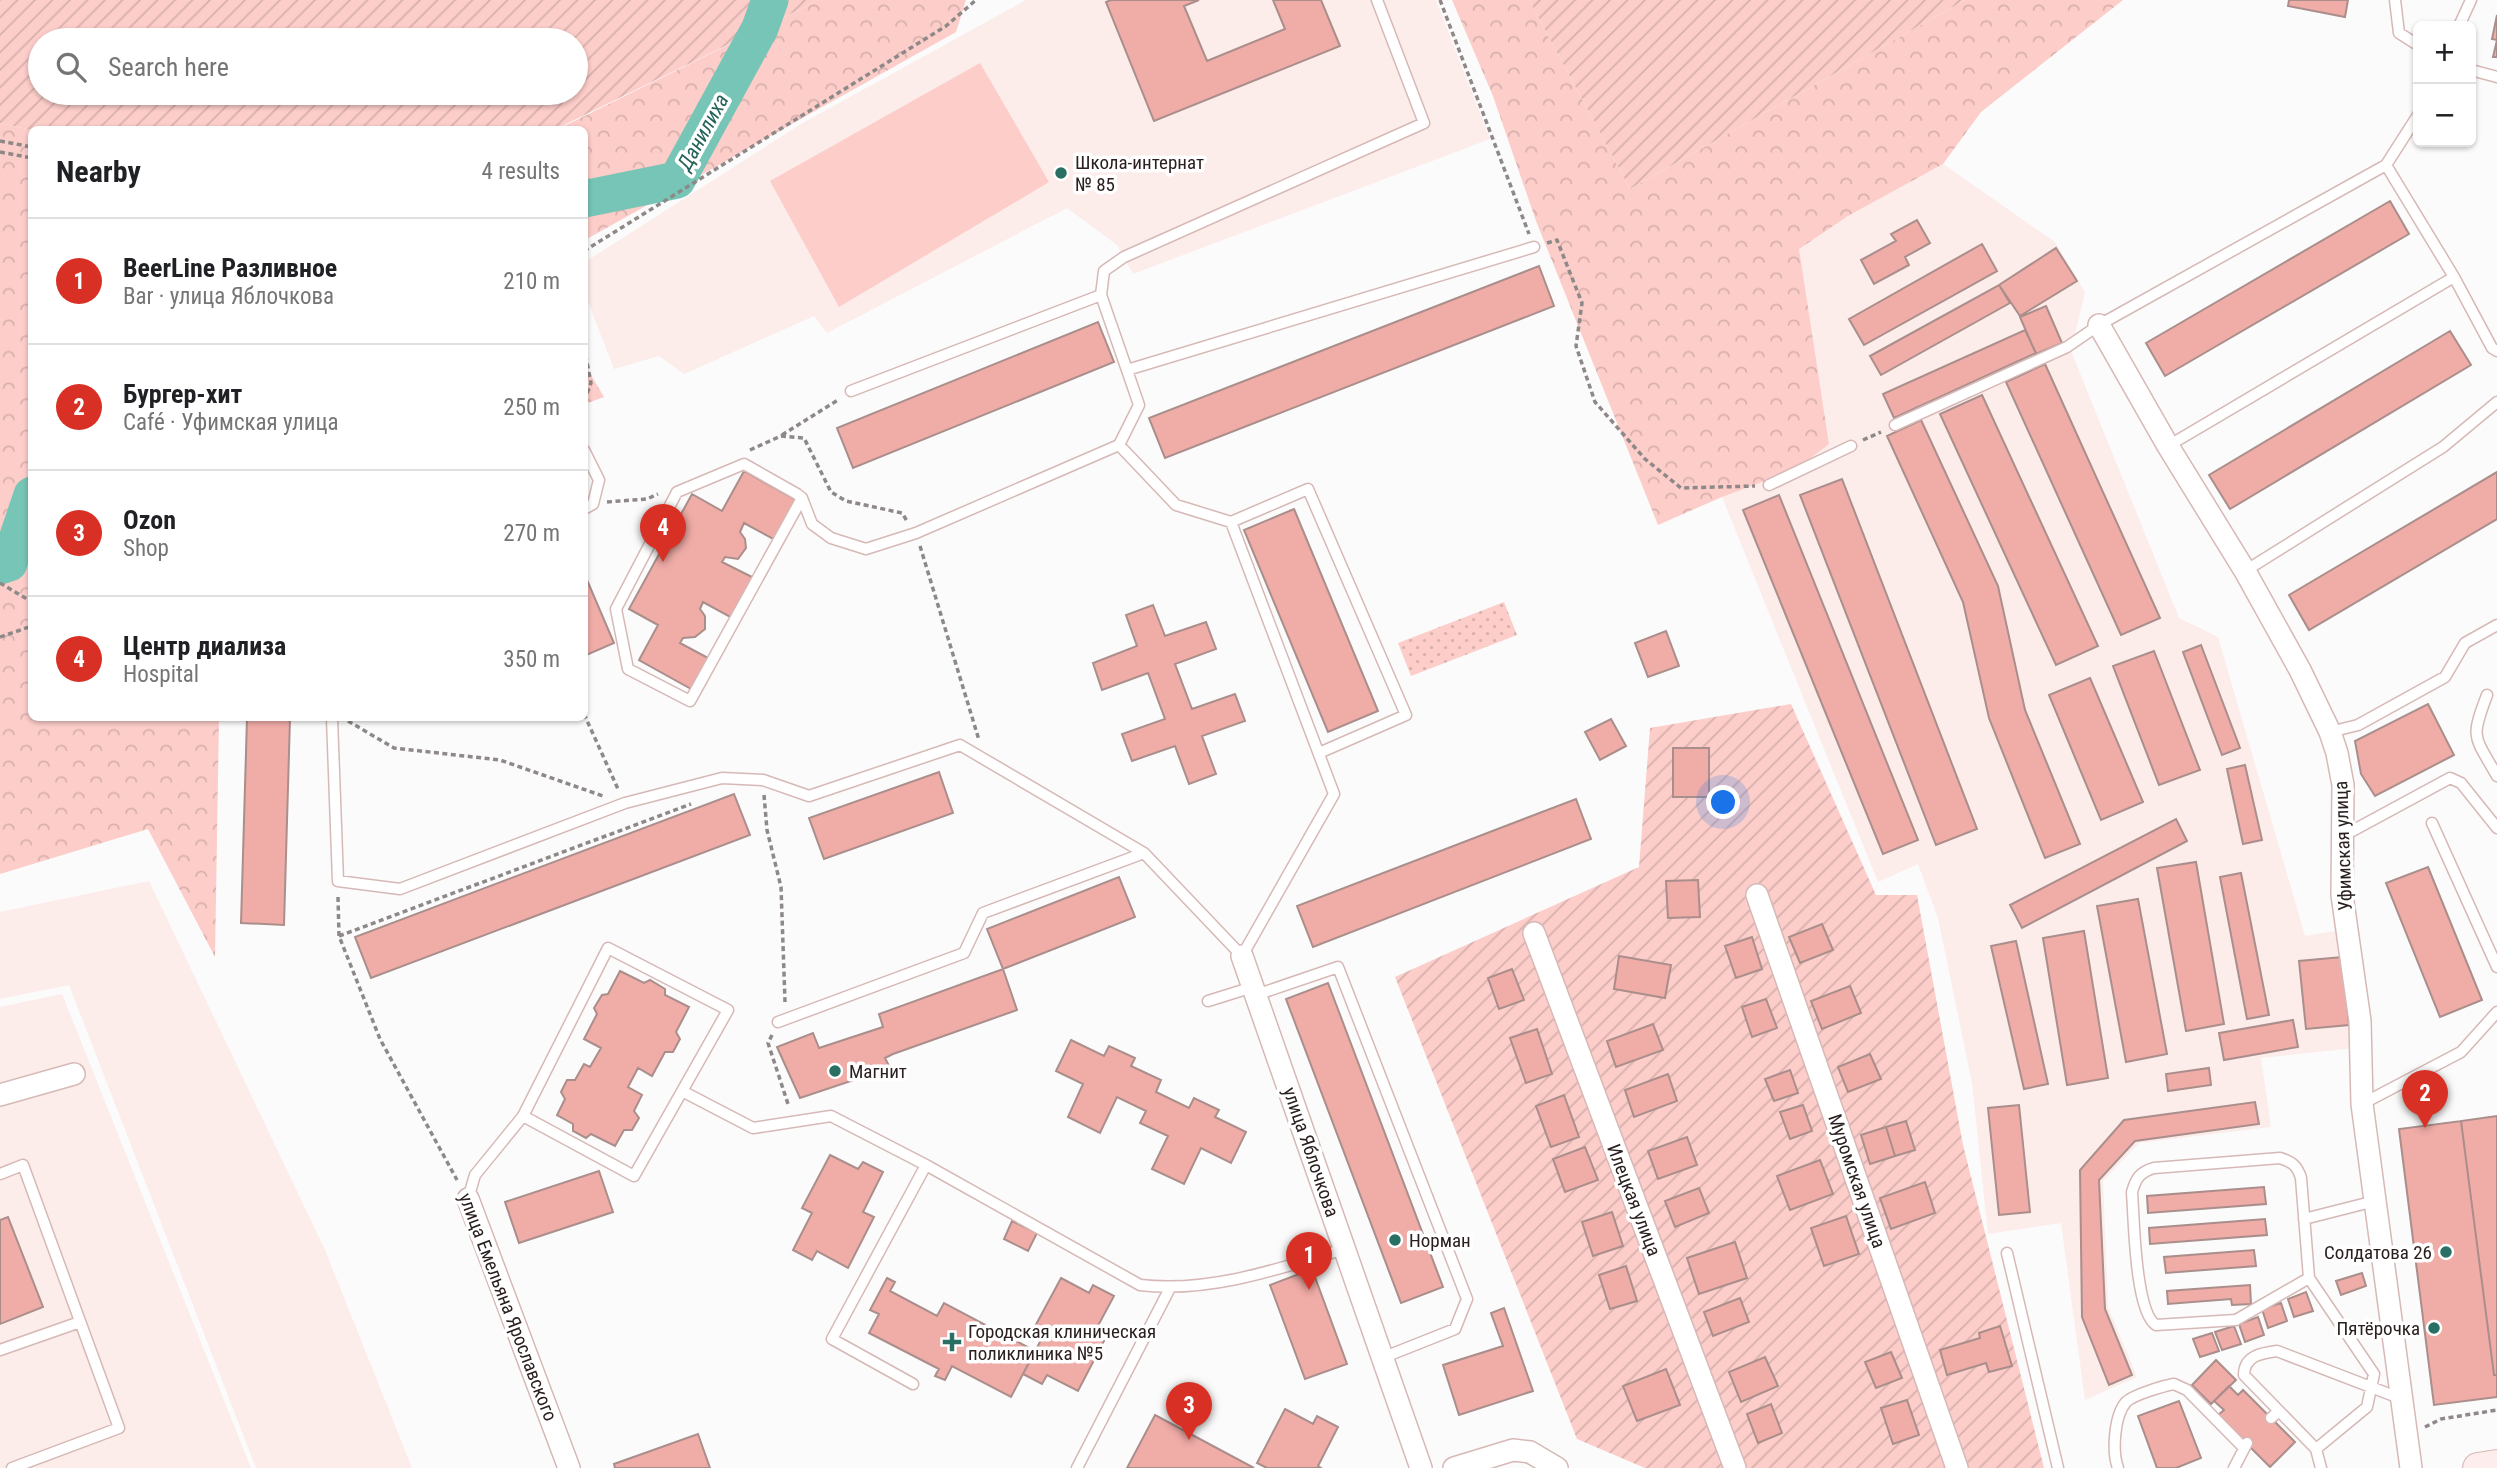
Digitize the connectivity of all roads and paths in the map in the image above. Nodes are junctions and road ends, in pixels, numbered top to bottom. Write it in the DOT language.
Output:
graph roads {
  1 [pos="975,0"];
  2 [pos="1377,0"];
  3 [pos="1440,0"];
  4 [pos="2395,0"];
  5 [pos="2471,0"];
  6 [pos="2461,21"];
  7 [pos="2413,42"];
  8 [pos="2476,71"];
  9 [pos="2497,77"];
  10 [pos="2413,123"];
  11 [pos="0,141"];
  12 [pos="28,146"];
  13 [pos="0,152"];
  14 [pos="28,157"];
  15 [pos="2386,164"];
  16 [pos="1534,247"];
  17 [pos="588,249"];
  18 [pos="2454,277"];
  19 [pos="1101,295"];
  20 [pos="2099,325"];
  21 [pos="2497,351"];
  22 [pos="588,368"];
  23 [pos="1127,370"];
  24 [pos="588,391"];
  25 [pos="851,391"];
  26 [pos="2497,402"];
  27 [pos="1895,425"];
  28 [pos="781,436"];
  29 [pos="1119,445"];
  30 [pos="1851,446"];
  31 [pos="2168,446"];
  32 [pos="588,458"];
  33 [pos="1769,485"];
  34 [pos="802,498"];
  35 [pos="634,499"];
  36 [pos="589,507"];
  37 [pos="1231,522"];
  38 [pos="922,553"];
  39 [pos="2245,571"];
  40 [pos="0,583"];
  41 [pos="28,600"];
  42 [pos="2497,625"];
  43 [pos="28,627"];
  44 [pos="0,637"];
  45 [pos="2487,695"];
  46 [pos="332,721"];
  47 [pos="346,721"];
  48 [pos="587,721"];
  49 [pos="2330,732"];
  50 [pos="1319,753"];
  51 [pos="985,758"];
  52 [pos="2497,776"];
  53 [pos="763,780"];
  54 [pos="699,801"];
  55 [pos="625,803"];
  56 [pos="2432,823"];
  57 [pos="2497,828"];
  58 [pos="2341,837"];
  59 [pos="1144,853"];
  60 [pos="338,881"];
  61 [pos="1757,895"];
  62 [pos="1534,933"];
  63 [pos="339,936"];
  64 [pos="1242,956"];
  65 [pos="2497,967"];
  66 [pos="1255,991"];
  67 [pos="1208,1001"];
  68 [pos="2497,1012"];
  69 [pos="778,1022"];
  70 [pos="74,1074"];
  71 [pos="682,1091"];
  72 [pos="0,1095"];
  73 [pos="2362,1104"];
  74 [pos="523,1116"];
  75 [pos="794,1122"];
  76 [pos="926,1165"];
  77 [pos="0,1174"];
  78 [pos="468,1199"];
  79 [pos="2375,1201"];
  80 [pos="2304,1219"];
  81 [pos="1345,1249"];
  82 [pos="2007,1254"];
  83 [pos="2309,1278"];
  84 [pos="1170,1288"];
  85 [pos="80,1322"];
  86 [pos="0,1350"];
  87 [pos="1382,1358"];
  88 [pos="912,1384"];
  89 [pos="2372,1387"];
  90 [pos="2402,1399"];
  91 [pos="2497,1410"];
  92 [pos="2407,1436"];
  93 [pos="2316,1449"];
  94 [pos="2497,1465"];
  95 [pos="12,1468"];
  96 [pos="569,1468"];
  97 [pos="1077,1468"];
  98 [pos="1421,1468"];
  99 [pos="1454,1468"];
  100 [pos="1557,1468"];
  101 [pos="1735,1468"];
  102 [pos="1957,1468"];
  103 [pos="2058,1468"];
  104 [pos="2118,1468"];
  105 [pos="2234,1468"];
  106 [pos="2321,1468"];
  107 [pos="2411,1468"];
  108 [pos="2478,1468"];
  1 -- 17 [label="path"];
  2 -- 19 [label="lane"];
  3 -- 16 [label="path"];
  4 -- 7 [label="lane"];
  5 -- 6 [label="lane"];
  8 -- 9 [label="lane"];
  10 -- 15 [label="lane"];
  11 -- 12 [label="path"];
  13 -- 14 [label="path"];
  15 -- 18 [label="lane"];
  15 -- 20 [label="lane"];
  16 -- 23 [label="lane"];
  16 -- 33 [label="path"];
  18 -- 21 [label="lane"];
  18 -- 31 [label="lane"];
  19 -- 23 [label="lane"];
  19 -- 25 [label="lane"];
  20 -- 27 [label="lane"];
  20 -- 31 [label="street, Уфимская улица"];
  22 -- 24 [label="path"];
  23 -- 29 [label="lane"];
  25 -- 28 [label="path"];
  26 -- 39 [label="lane"];
  27 -- 30 [label="path"];
  29 -- 34 [label="lane"];
  29 -- 37 [label="lane"];
  30 -- 33 [label="lane"];
  31 -- 39 [label="street, Уфимская улица"];
  32 -- 36 [label="lane"];
  34 -- 34 [label="lane"];
  35 -- 36 [label="path"];
  37 -- 50 [label="lane"];
  37 -- 50 [label="lane"];
  38 -- 51 [label="path"];
  39 -- 49 [label="street, Уфимская улица"];
  40 -- 41 [label="path"];
  42 -- 49 [label="lane"];
  43 -- 44 [label="path"];
  45 -- 52 [label="lane"];
  46 -- 60 [label="lane"];
  47 -- 55 [label="path"];
  48 -- 55 [label="path"];
  49 -- 58 [label="street, Уфимская улица"];
  50 -- 64 [label="lane"];
  51 -- 53 [label="lane"];
  51 -- 59 [label="lane"];
  53 -- 55 [label="lane"];
  53 -- 69 [label="path"];
  54 -- 63 [label="path"];
  55 -- 60 [label="lane"];
  56 -- 65 [label="lane"];
  57 -- 58 [label="lane"];
  58 -- 73 [label="street, Уфимская улица"];
  59 -- 64 [label="lane"];
  59 -- 69 [label="lane"];
  60 -- 63 [label="path"];
  61 -- 102 [label="street, Муромская улица"];
  62 -- 101 [label="street, Илецкая улица"];
  63 -- 78 [label="path, улица Емельяна Ярославского"];
  64 -- 66 [label="street, улица Яблочкова"];
  66 -- 67 [label="lane"];
  66 -- 81 [label="street, улица Яблочкова"];
  66 -- 87 [label="lane"];
  68 -- 73 [label="lane"];
  69 -- 75 [label="path"];
  70 -- 72 [label="street"];
  71 -- 74 [label="lane"];
  71 -- 74 [label="lane"];
  71 -- 75 [label="lane"];
  73 -- 79 [label="street, Уфимская улица"];
  74 -- 78 [label="lane"];
  75 -- 76 [label="lane"];
  76 -- 84 [label="lane"];
  76 -- 88 [label="lane"];
  77 -- 85 [label="lane"];
  78 -- 96 [label="street, улица Емельяна Ярославского"];
  79 -- 80 [label="lane"];
  79 -- 90 [label="street, Уфимская улица"];
  80 -- 83 [label="lane"];
  80 -- 83 [label="lane"];
  81 -- 84 [label="lane"];
  81 -- 87 [label="street, улица Яблочкова"];
  82 -- 103 [label="lane"];
  83 -- 89 [label="lane"];
  84 -- 97 [label="lane"];
  85 -- 86 [label="lane"];
  85 -- 95 [label="lane"];
  87 -- 98 [label="street, улица Яблочкова"];
  89 -- 90 [label="lane"];
  89 -- 93 [label="lane"];
  89 -- 93 [label="lane"];
  90 -- 92 [label="street, Уфимская улица"];
  91 -- 92 [label="path"];
  92 -- 107 [label="street, Уфимская улица"];
  93 -- 106 [label="lane"];
  94 -- 108 [label="main road"];
  99 -- 100 [label="street"];
  104 -- 105 [label="lane"];
}
